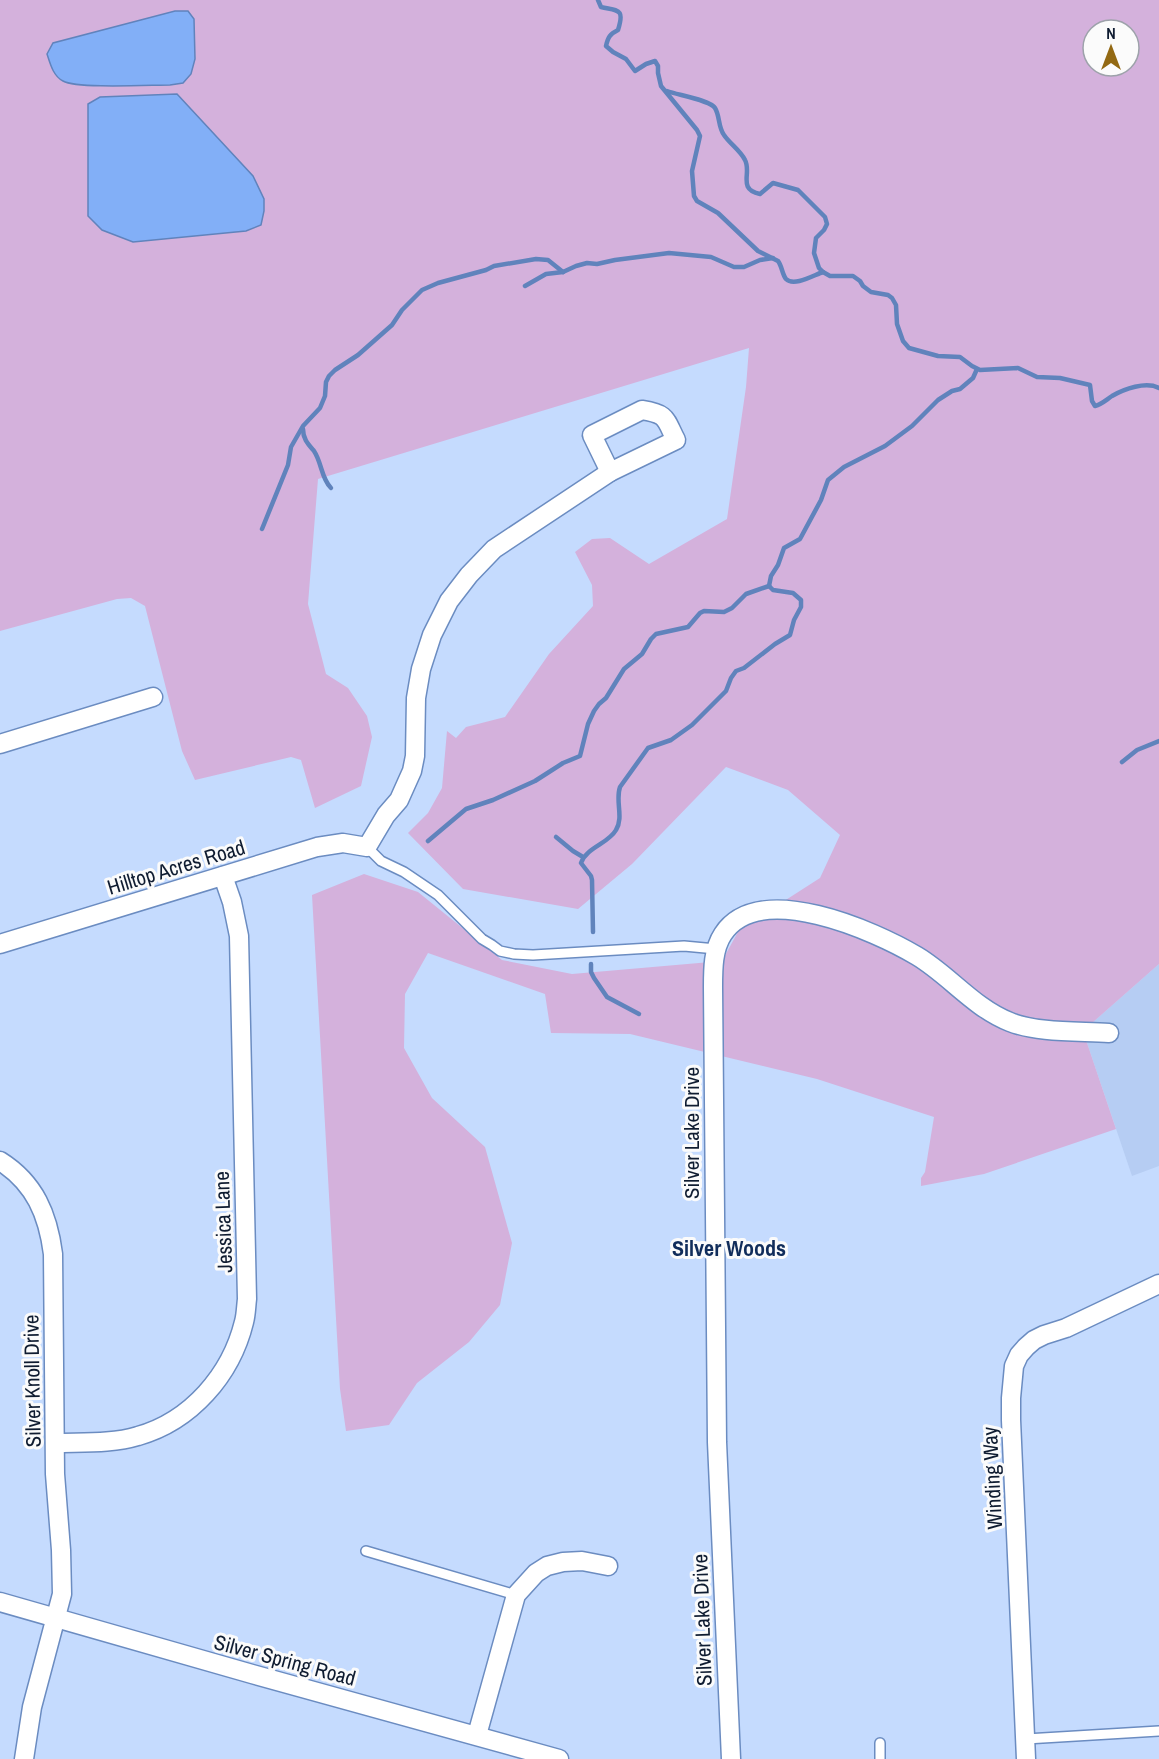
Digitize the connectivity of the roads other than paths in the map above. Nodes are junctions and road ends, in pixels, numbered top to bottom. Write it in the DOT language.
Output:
graph roads {
  1 [pos="610,472"];
  2 [pos="153,697"];
  3 [pos="0,744"];
  4 [pos="367,847"];
  5 [pos="223,876"];
  6 [pos="0,944"];
  7 [pos="716,949"];
  8 [pos="1109,1033"];
  9 [pos="0,1161"];
  10 [pos="1159,1284"];
  11 [pos="55,1443"];
  12 [pos="366,1551"];
  13 [pos="608,1566"];
  14 [pos="516,1595"];
  15 [pos="0,1602"];
  16 [pos="56,1618"];
  17 [pos="1159,1731"];
  18 [pos="477,1736"];
  19 [pos="1026,1739"];
  20 [pos="880,1743"];
  21 [pos="24,1759"];
  22 [pos="559,1759"];
  23 [pos="730,1759"];
  24 [pos="880,1759"];
  25 [pos="1026,1759"];
  1 -- 4 [label="street"];
  2 -- 3 [label="street"];
  4 -- 5 [label="street, Hilltop Acres Road"];
  4 -- 7 [label="lane"];
  5 -- 6 [label="street, Hilltop Acres Road"];
  5 -- 11 [label="street, Jessica Lane"];
  7 -- 8 [label="street, Silver Lake Drive"];
  7 -- 23 [label="street, Silver Lake Drive"];
  9 -- 11 [label="street, Silver Knoll Drive"];
  10 -- 19 [label="street, Winding Way"];
  11 -- 16 [label="street, Silver Knoll Drive"];
  12 -- 14 [label="lane"];
  13 -- 14 [label="street"];
  14 -- 18 [label="street"];
  15 -- 16 [label="street, Silver Spring Road"];
  16 -- 18 [label="street, Silver Spring Road"];
  16 -- 21 [label="street, Silver Knoll Drive"];
  17 -- 19 [label="lane"];
  18 -- 22 [label="street, Silver Spring Road"];
  19 -- 25 [label="street, Winding Way"];
  20 -- 24 [label="lane"];
}
